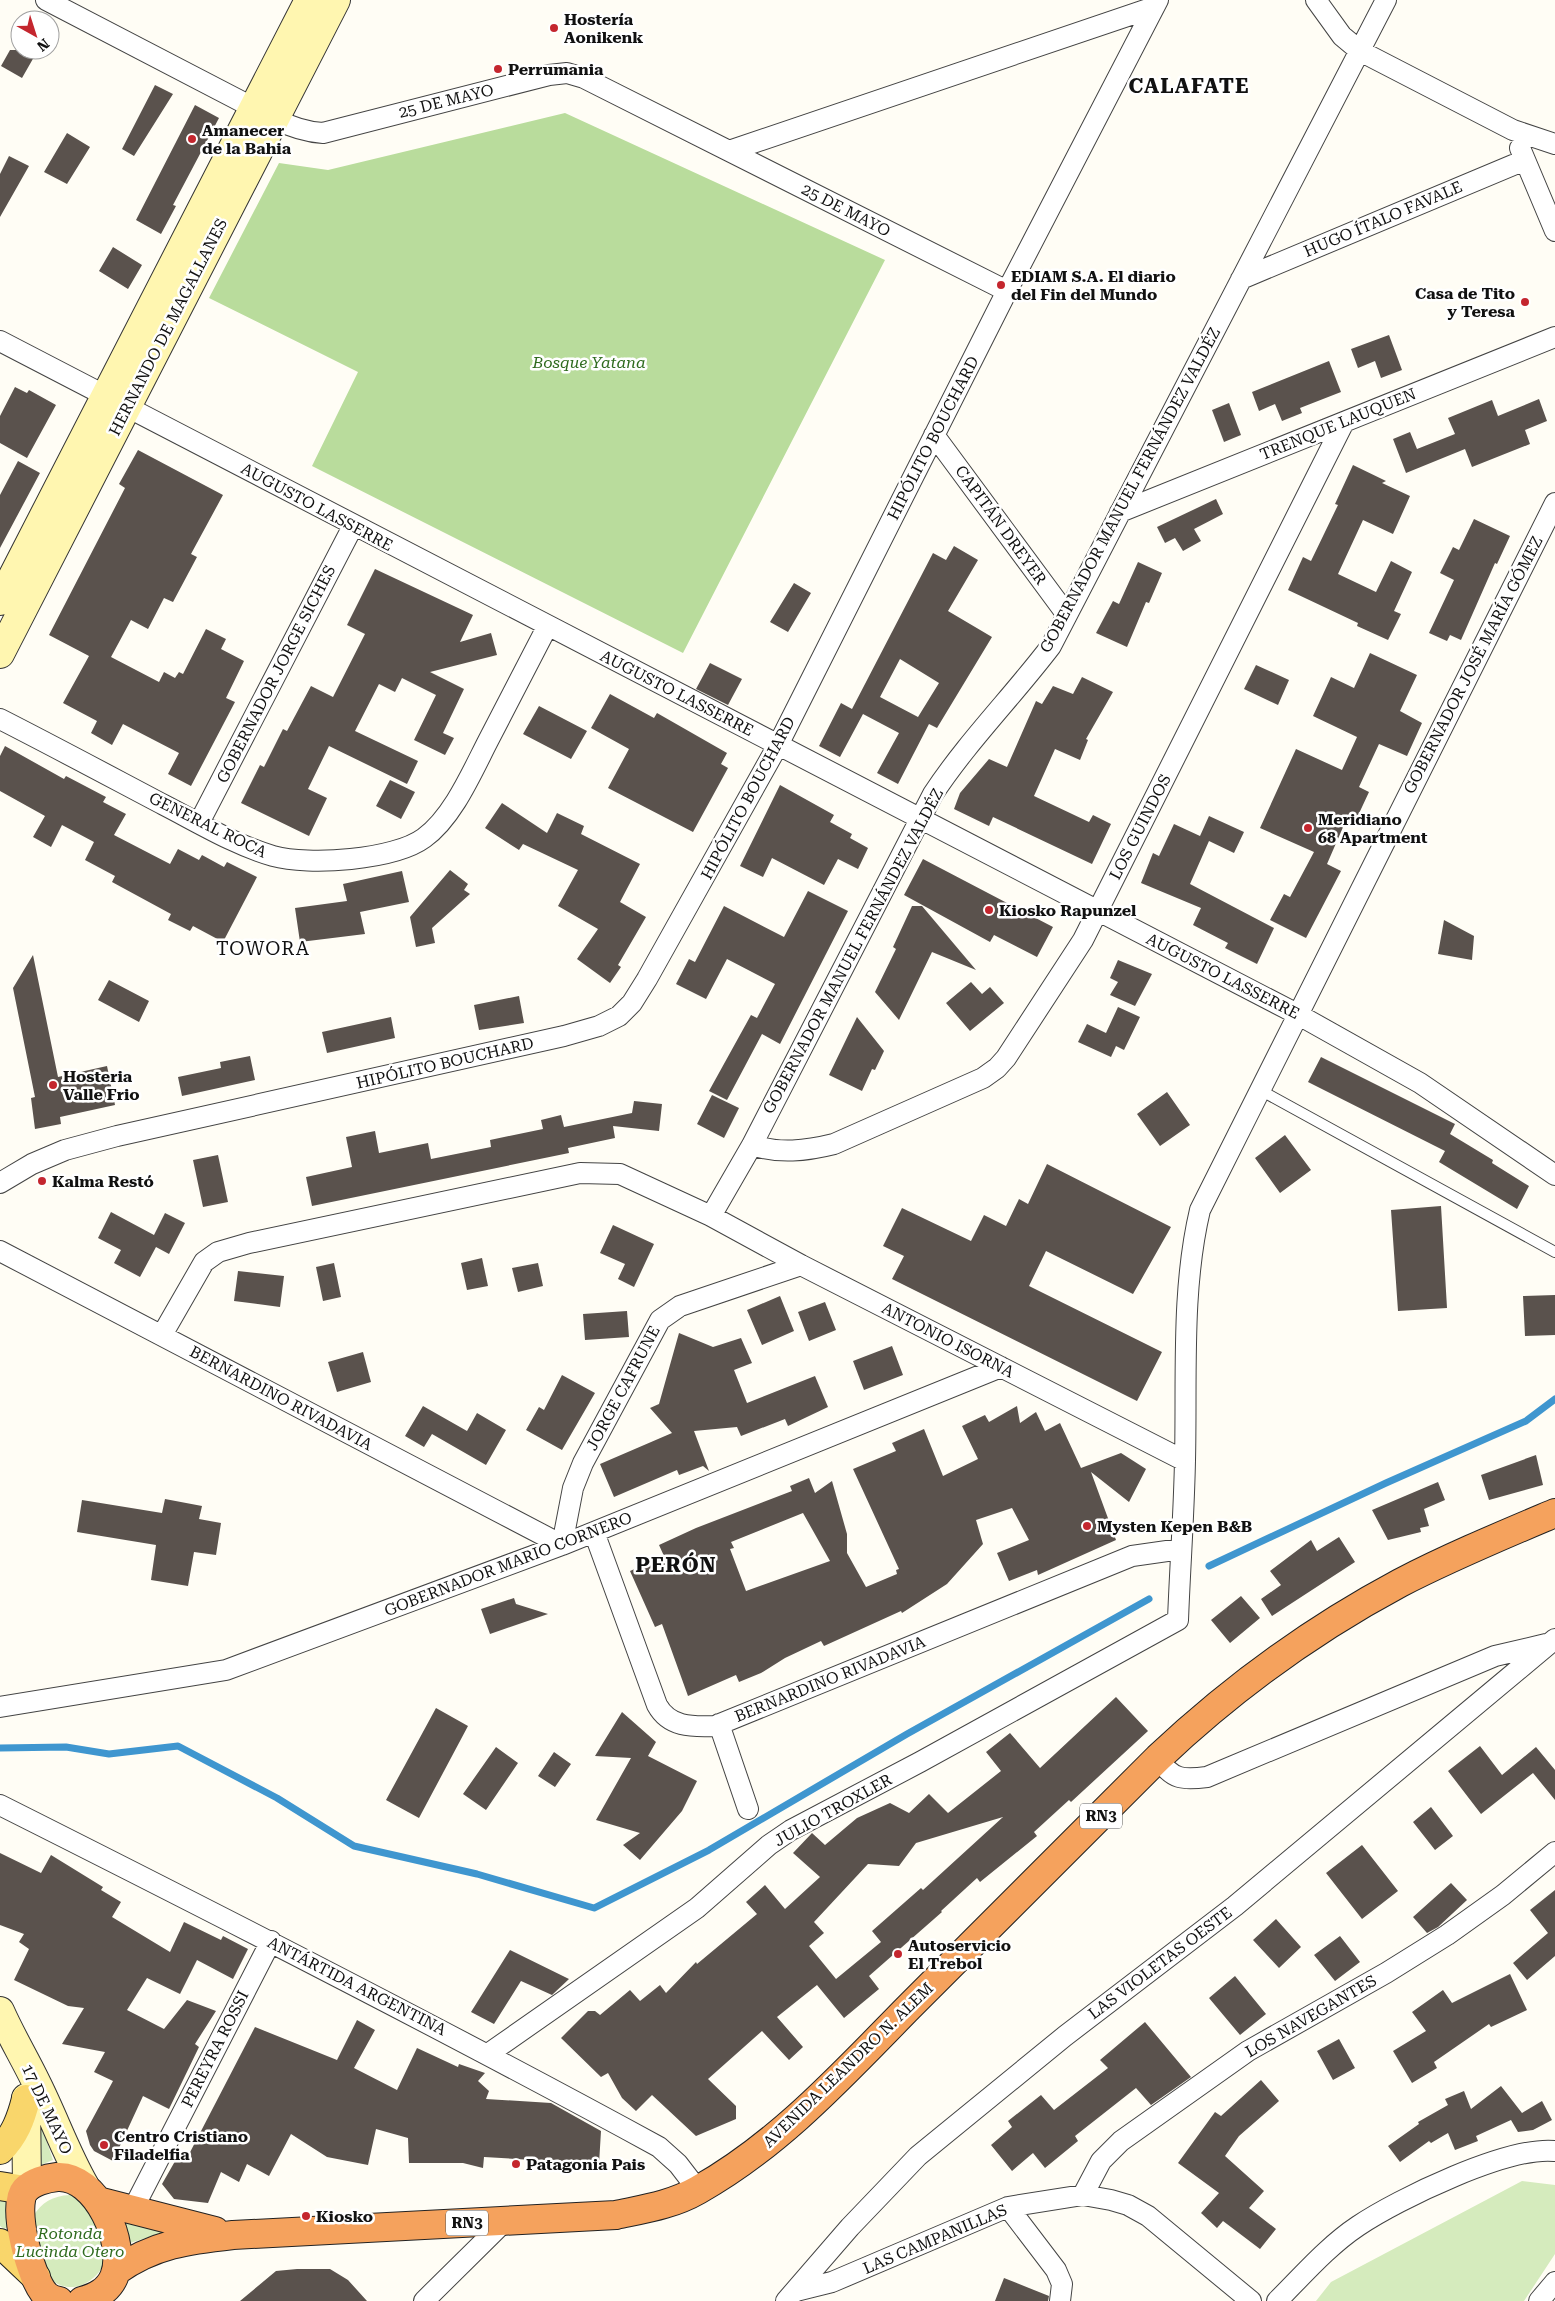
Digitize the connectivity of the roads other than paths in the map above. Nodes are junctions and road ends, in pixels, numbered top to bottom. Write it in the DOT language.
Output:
graph roads {
  1 [pos="46,0"];
  2 [pos="310,0"];
  3 [pos="336,0"];
  4 [pos="1316,0"];
  5 [pos="1386,0"];
  6 [pos="1156,3"];
  7 [pos="1360,51"];
  8 [pos="264,113"];
  9 [pos="1513,130"];
  10 [pos="1555,144"];
  11 [pos="729,151"];
  12 [pos="1525,160"];
  13 [pos="1555,231"];
  14 [pos="1241,279"];
  15 [pos="1007,291"];
  16 [pos="1555,337"];
  17 [pos="0,341"];
  18 [pos="116,402"];
  19 [pos="1344,422"];
  20 [pos="934,435"];
  21 [pos="1555,503"];
  22 [pos="1120,512"];
  23 [pos="353,526"];
  24 [pos="0,600"];
  25 [pos="1067,615"];
  26 [pos="547,627"];
  27 [pos="0,654"];
  28 [pos="0,718"];
  29 [pos="778,745"];
  30 [pos="919,818"];
  31 [pos="199,823"];
  32 [pos="1098,911"];
  33 [pos="1297,1014"];
  34 [pos="1260,1090"];
  35 [pos="752,1145"];
  36 [pos="1555,1176"];
  37 [pos="0,1183"];
  38 [pos="711,1216"];
  39 [pos="0,1251"];
  40 [pos="1555,1252"];
  41 [pos="801,1265"];
  42 [pos="162,1335"];
  43 [pos="1001,1367"];
  44 [pos="1185,1462"];
  45 [pos="1555,1513"];
  46 [pos="594,1532"];
  47 [pos="562,1545"];
  48 [pos="1181,1549"];
  49 [pos="1178,1620"];
  50 [pos="1553,1640"];
  51 [pos="0,1707"];
  52 [pos="719,1724"];
  53 [pos="1158,1758"];
  54 [pos="0,1805"];
  55 [pos="748,1809"];
  56 [pos="1555,1852"];
  57 [pos="271,1941"];
  58 [pos="4,2021"];
  59 [pos="488,2054"];
  60 [pos="26,2099"];
  61 [pos="0,2150"];
  62 [pos="1555,2151"];
  63 [pos="17,2188"];
  64 [pos="698,2190"];
  65 [pos="91,2193"];
  66 [pos="1083,2194"];
  67 [pos="1008,2207"];
  68 [pos="132,2211"];
  69 [pos="505,2221"];
  70 [pos="232,2235"];
  71 [pos="0,2243"];
  72 [pos="1555,2282"];
  73 [pos="101,2291"];
  74 [pos="48,2294"];
  75 [pos="791,2296"];
  76 [pos="424,2301"];
  77 [pos="1060,2301"];
  78 [pos="1251,2301"];
  79 [pos="1277,2301"];
  80 [pos="1539,2301"];
  1 -- 8 [label="street, 25 DE MAYO"];
  2 -- 8 [label="main road, HERNANDO DE MAGALLANES"];
  3 -- 8 [label="main road, HERNANDO DE MAGALLANES"];
  4 -- 7 [label="street"];
  5 -- 7 [label="street, GOBERNADOR MANUEL FERNÁNDEZ VALDÉZ"];
  6 -- 11 [label="street"];
  6 -- 15 [label="street, HIPÓLITO BOUCHARD"];
  7 -- 9 [label="street"];
  7 -- 14 [label="street, GOBERNADOR MANUEL FERNÁNDEZ VALDÉZ"];
  8 -- 11 [label="street, 25 DE MAYO"];
  8 -- 18 [label="main road, HERNANDO DE MAGALLANES"];
  9 -- 10 [label="street"];
  9 -- 12 [label="street"];
  11 -- 15 [label="street, 25 DE MAYO"];
  12 -- 13 [label="street"];
  12 -- 14 [label="street, HUGO ÍTALO FAVALE"];
  14 -- 22 [label="street, GOBERNADOR MANUEL FERNÁNDEZ VALDÉZ"];
  15 -- 20 [label="street, HIPÓLITO BOUCHARD"];
  16 -- 19 [label="street, TRENQUE LAUQUEN"];
  17 -- 18 [label="street, AUGUSTO LASSERRE"];
  18 -- 23 [label="street, AUGUSTO LASSERRE"];
  18 -- 24 [label="main road, HERNANDO DE MAGALLANES"];
  18 -- 27 [label="main road, HERNANDO DE MAGALLANES"];
  19 -- 22 [label="street, TRENQUE LAUQUEN"];
  19 -- 32 [label="street, LOS GUINDOS"];
  20 -- 25 [label="street, CAPITÁN DREYER"];
  20 -- 29 [label="street, HIPÓLITO BOUCHARD"];
  21 -- 33 [label="street, GOBERNADOR JOSÉ MARÍA GÓMEZ"];
  22 -- 25 [label="street, GOBERNADOR MANUEL FERNÁNDEZ VALDÉZ"];
  23 -- 26 [label="street, AUGUSTO LASSERRE"];
  23 -- 31 [label="street, GOBERNADOR JORGE SICHES"];
  25 -- 30 [label="street, GOBERNADOR MANUEL FERNÁNDEZ VALDÉZ"];
  26 -- 29 [label="street, AUGUSTO LASSERRE"];
  26 -- 31 [label="street, GENERAL ROCA"];
  28 -- 31 [label="street, GENERAL ROCA"];
  29 -- 30 [label="street, AUGUSTO LASSERRE"];
  29 -- 37 [label="street, HIPÓLITO BOUCHARD"];
  30 -- 32 [label="street, AUGUSTO LASSERRE"];
  30 -- 35 [label="street, GOBERNADOR MANUEL FERNÁNDEZ VALDÉZ"];
  32 -- 33 [label="street, AUGUSTO LASSERRE"];
  32 -- 35 [label="street, LOS GUINDOS"];
  33 -- 34 [label="street, GOBERNADOR JOSÉ MARÍA GÓMEZ"];
  33 -- 36 [label="street, AUGUSTO LASSERRE"];
  34 -- 40 [label="lane"];
  34 -- 44 [label="street, GOBERNADOR JOSÉ MARÍA GÓMEZ"];
  35 -- 38 [label="street, GOBERNADOR MANUEL FERNÁNDEZ VALDÉZ"];
  38 -- 41 [label="street, ANTONIO ISORNA"];
  38 -- 42 [label="street"];
  39 -- 42 [label="street, BERNARDINO RIVADAVIA"];
  41 -- 43 [label="street, ANTONIO ISORNA"];
  41 -- 47 [label="street, JORGE CAFRUNE"];
  42 -- 47 [label="street, BERNARDINO RIVADAVIA"];
  43 -- 44 [label="street, ANTONIO ISORNA"];
  43 -- 46 [label="street, GOBERNADOR MARIO CORNERO"];
  44 -- 48 [label="street, GOBERNADOR JOSÉ MARÍA GÓMEZ"];
  45 -- 53 [label="highway, AVENIDA LEANDRO N. ALEM / RN3"];
  46 -- 47 [label="street, GOBERNADOR MARIO CORNERO"];
  46 -- 52 [label="street, BERNARDINO RIVADAVIA"];
  47 -- 51 [label="street, GOBERNADOR MARIO CORNERO"];
  48 -- 49 [label="street, GOBERNADOR JOSÉ MARÍA GÓMEZ"];
  48 -- 52 [label="street, BERNARDINO RIVADAVIA"];
  49 -- 59 [label="street, JULIO TROXLER"];
  50 -- 53 [label="street"];
  50 -- 75 [label="street, LAS VIOLETAS OESTE"];
  52 -- 55 [label="street"];
  53 -- 64 [label="highway, AVENIDA LEANDRO N. ALEM / RN3"];
  54 -- 57 [label="street, ANTÁRTIDA ARGENTINA"];
  56 -- 66 [label="street, LOS NAVEGANTES"];
  57 -- 59 [label="street, ANTÁRTIDA ARGENTINA"];
  57 -- 68 [label="street, PEREYRA ROSSI"];
  58 -- 60 [label="main road, 17 DE MAYO"];
  58 -- 65 [label="main road, 17 DE MAYO"];
  59 -- 64 [label="street, ANTÁRTIDA ARGENTINA"];
  60 -- 61 [label="main road"];
  60 -- 63 [label="main road, 17 DE MAYO"];
  62 -- 79 [label="street"];
  63 -- 65 [label="highway, RN3"];
  63 -- 74 [label="highway"];
  64 -- 69 [label="highway, AVENIDA LEANDRO N. ALEM / RN3"];
  65 -- 68 [label="highway, AVENIDA LEANDRO N. ALEM / RN3"];
  65 -- 73 [label="highway, RN3"];
  66 -- 67 [label="street, LAS CAMPANILLAS"];
  66 -- 78 [label="street, LAS CAMPANILLAS"];
  67 -- 75 [label="street, LAS CAMPANILLAS"];
  67 -- 77 [label="street"];
  68 -- 70 [label="highway, AVENIDA LEANDRO N. ALEM / RN3"];
  69 -- 70 [label="highway, AVENIDA LEANDRO N. ALEM / RN3"];
  69 -- 76 [label="street"];
  70 -- 73 [label="highway, AVENIDA LEANDRO N. ALEM / RN3"];
  71 -- 74 [label="main road"];
  72 -- 80 [label="street"];
}
